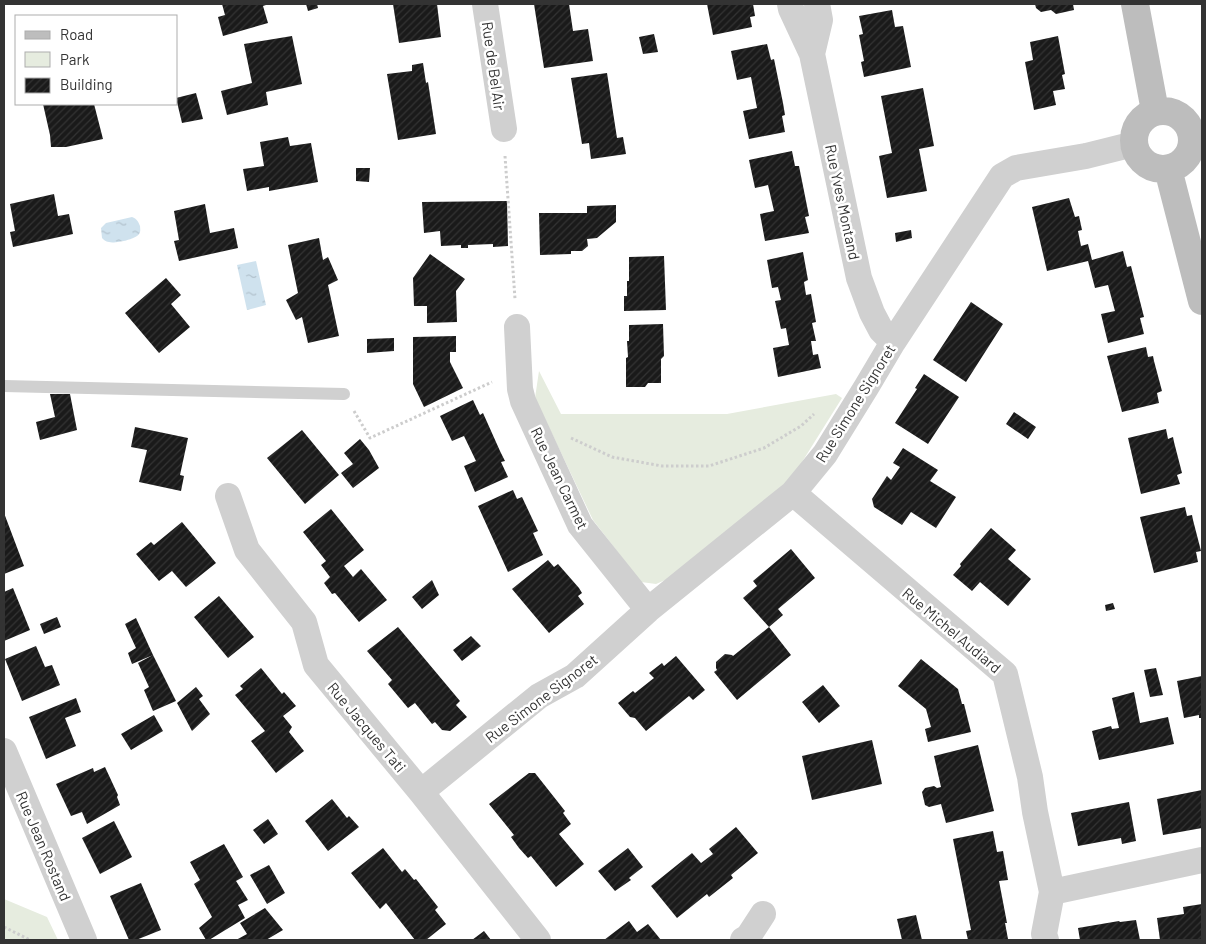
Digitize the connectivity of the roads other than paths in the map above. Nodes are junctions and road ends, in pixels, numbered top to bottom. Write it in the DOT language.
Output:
graph roads {
  1 [pos="485,4"];
  2 [pos="790,4"];
  3 [pos="818,4"];
  4 [pos="1135,4"];
  5 [pos="812,54"];
  6 [pos="1155,112"];
  7 [pos="504,129"];
  8 [pos="1197,133"];
  9 [pos="1134,144"];
  10 [pos="1168,169"];
  11 [pos="1202,301"];
  12 [pos="517,327"];
  13 [pos="893,342"];
  14 [pos="4,386"];
  15 [pos="344,394"];
  16 [pos="793,493"];
  17 [pos="228,496"];
  18 [pos="648,610"];
  19 [pos="4,751"];
  20 [pos="421,792"];
  21 [pos="1202,860"];
  22 [pos="1052,892"];
  23 [pos="763,914"];
  24 [pos="84,940"];
  25 [pos="538,940"];
  26 [pos="743,940"];
  27 [pos="1046,940"];
  1 -- 7 [label="street, Rue de Bel Air"];
  2 -- 5 [label="street, Rue Yves Montand"];
  3 -- 5 [label="street, Rue Yves Montand"];
  4 -- 6 [label="street"];
  5 -- 13 [label="street, Rue Yves Montand"];
  6 -- 8 [label="street"];
  6 -- 9 [label="street"];
  8 -- 10 [label="street"];
  9 -- 10 [label="street"];
  9 -- 13 [label="street, Rue Simone Signoret"];
  10 -- 11 [label="street"];
  12 -- 18 [label="street, Rue Jean Carmet"];
  13 -- 16 [label="street, Rue Simone Signoret"];
  14 -- 15 [label="lane"];
  16 -- 18 [label="street, Rue Simone Signoret"];
  16 -- 22 [label="street, Rue Michel Audiard"];
  17 -- 20 [label="street, Rue Jacques Tati"];
  18 -- 20 [label="street, Rue Simone Signoret"];
  19 -- 24 [label="street, Rue Jean Rostand"];
  20 -- 25 [label="street, Rue Jacques Tati"];
  21 -- 22 [label="street"];
  22 -- 27 [label="street"];
  23 -- 26 [label="street"];
}
